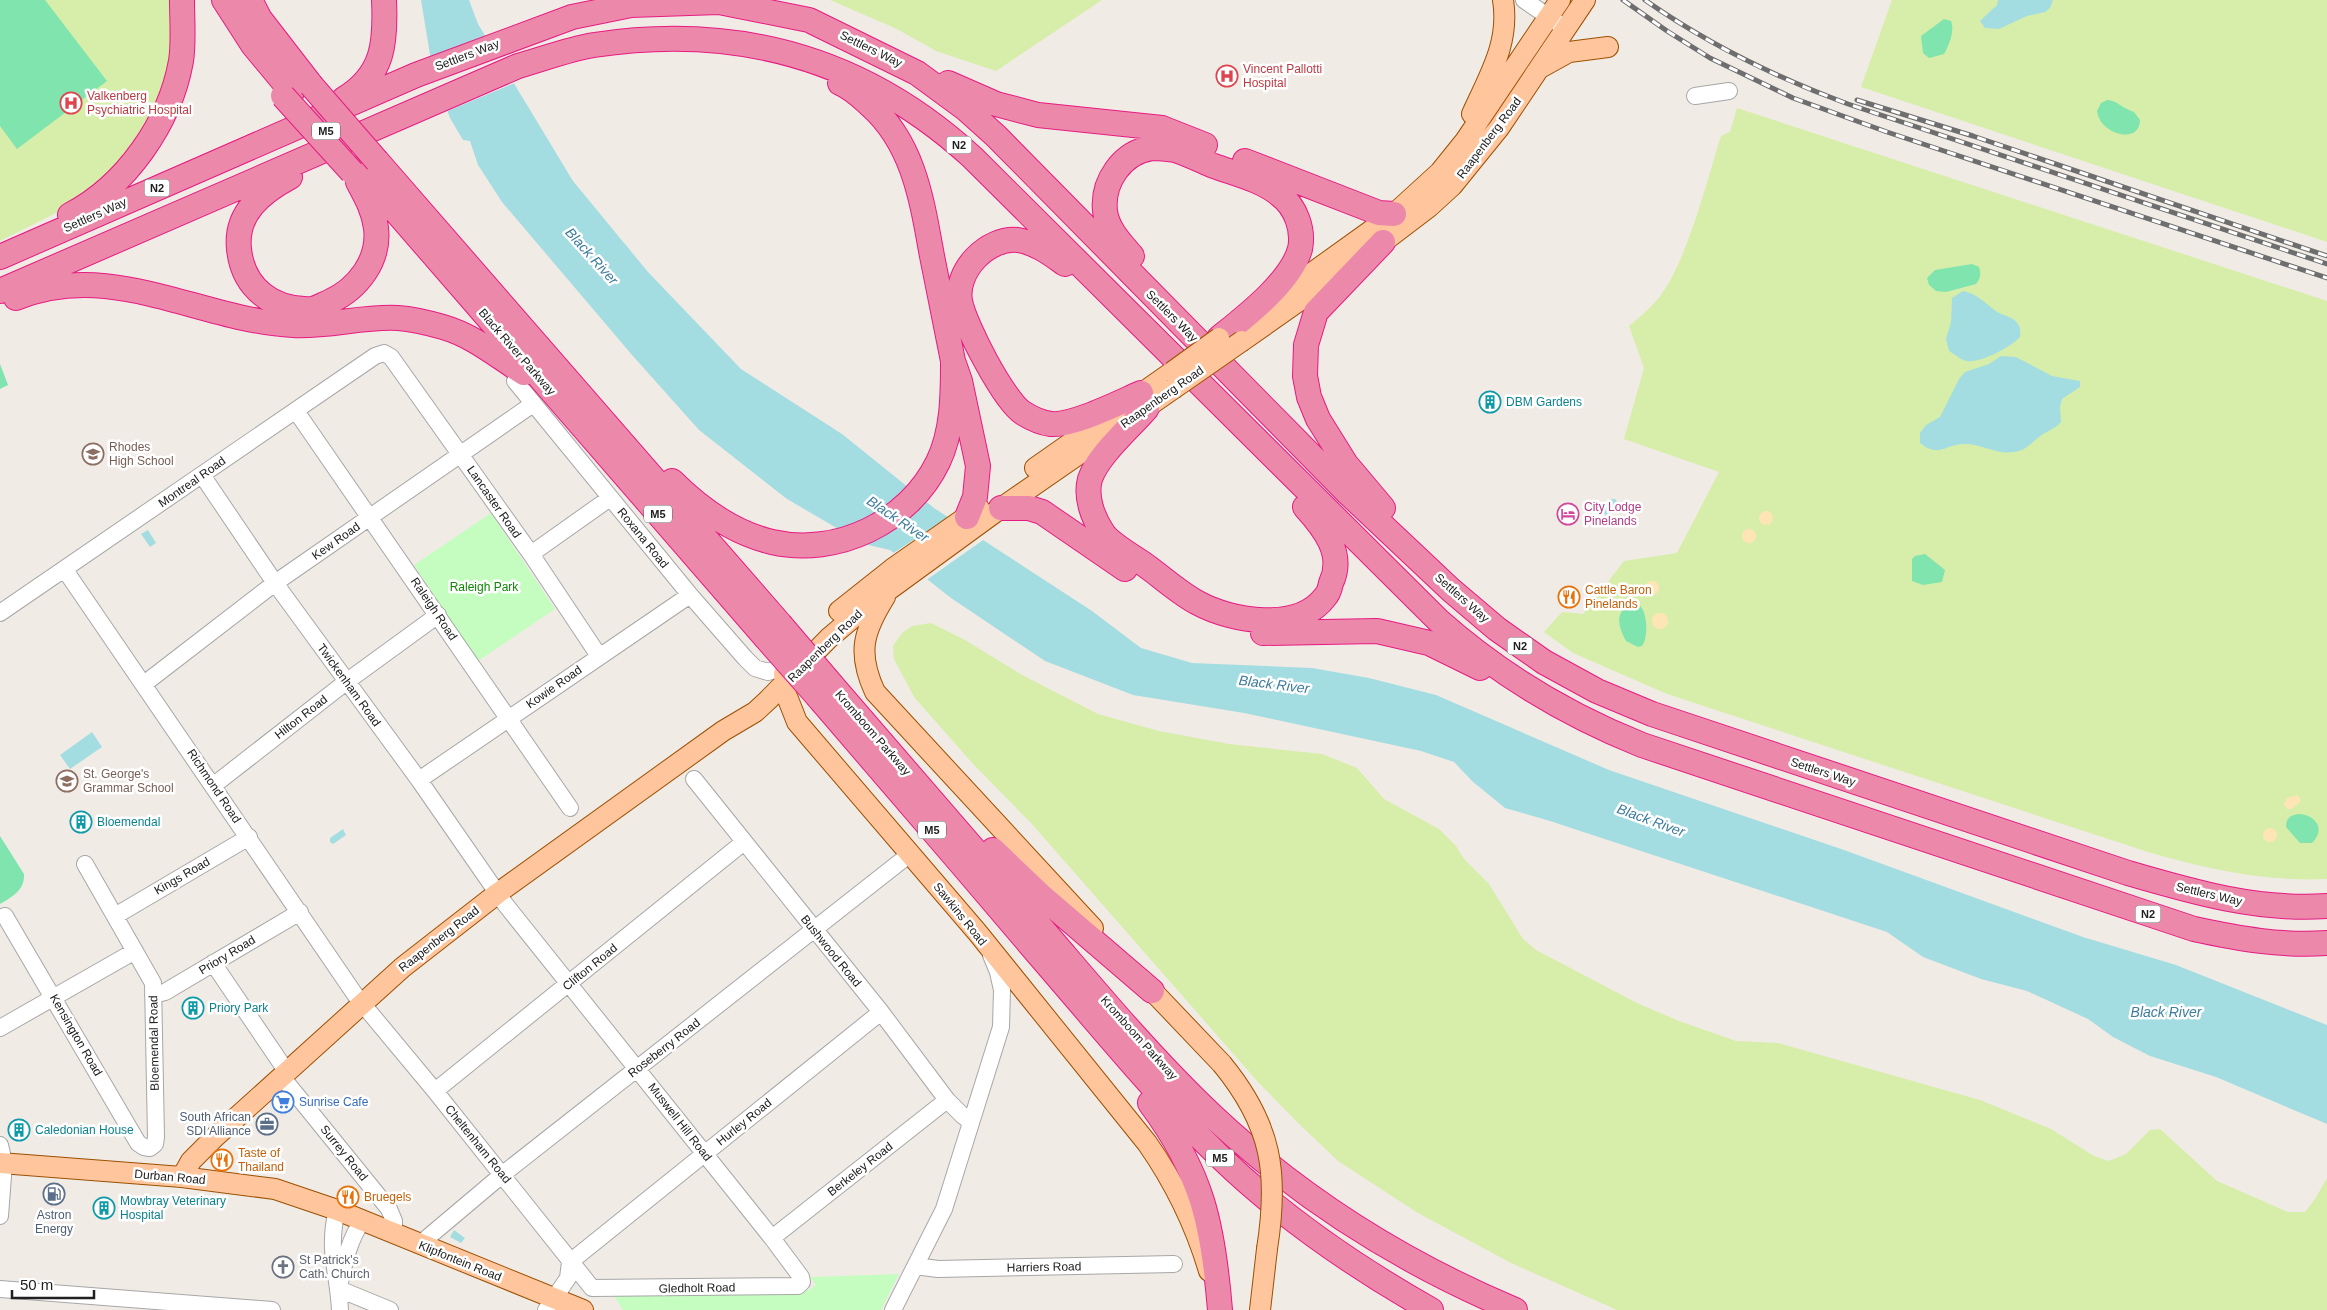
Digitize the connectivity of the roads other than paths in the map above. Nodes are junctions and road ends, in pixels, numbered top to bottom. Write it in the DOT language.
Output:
graph roads {
  1 [pos="182,0"];
  2 [pos="224,0"];
  3 [pos="250,0"];
  4 [pos="260,0"];
  5 [pos="384,0"];
  6 [pos="1503,0"];
  7 [pos="1524,0"];
  8 [pos="1560,0"];
  9 [pos="1585,0"];
  10 [pos="716,1"];
  11 [pos="1548,18"];
  12 [pos="1565,29"];
  13 [pos="1608,47"];
  14 [pos="776,50"];
  15 [pos="900,63"];
  16 [pos="1538,69"];
  17 [pos="296,86"];
  18 [pos="1728,91"];
  19 [pos="1695,96"];
  20 [pos="290,130"];
  21 [pos="327,149"];
  22 [pos="1448,163"];
  23 [pos="363,168"];
  24 [pos="1394,214"];
  25 [pos="1383,242"];
  26 [pos="24,246"];
  27 [pos="0,257"];
  28 [pos="0,291"];
  29 [pos="1106,291"];
  30 [pos="0,304"];
  31 [pos="1231,334"];
  32 [pos="384,353"];
  33 [pos="953,361"];
  34 [pos="515,381"];
  35 [pos="1246,391"];
  36 [pos="552,394"];
  37 [pos="1154,394"];
  38 [pos="1217,400"];
  39 [pos="296,411"];
  40 [pos="460,454"];
  41 [pos="202,475"];
  42 [pos="610,498"];
  43 [pos="1001,508"];
  44 [pos="370,517"];
  45 [pos="968,521"];
  46 [pos="532,554"];
  47 [pos="905,568"];
  48 [pos="65,570"];
  49 [pos="275,583"];
  50 [pos="890,589"];
  51 [pos="1451,590"];
  52 [pos="690,595"];
  53 [pos="0,614"];
  54 [pos="438,615"];
  55 [pos="599,656"];
  56 [pos="784,676"];
  57 [pos="346,682"];
  58 [pos="1519,683"];
  59 [pos="144,684"];
  60 [pos="825,691"];
  61 [pos="755,712"];
  62 [pos="508,720"];
  63 [pos="797,722"];
  64 [pos="723,731"];
  65 [pos="887,748"];
  66 [pos="694,779"];
  67 [pos="419,780"];
  68 [pos="214,785"];
  69 [pos="570,808"];
  70 [pos="249,837"];
  71 [pos="744,842"];
  72 [pos="910,854"];
  73 [pos="85,864"];
  74 [pos="498,893"];
  75 [pos="2327,906"];
  76 [pos="300,912"];
  77 [pos="5,916"];
  78 [pos="115,916"];
  79 [pos="814,930"];
  80 [pos="977,932"];
  81 [pos="2327,944"];
  82 [pos="135,951"];
  83 [pos="213,963"];
  84 [pos="1046,964"];
  85 [pos="569,983"];
  86 [pos="1152,991"];
  87 [pos="153,995"];
  88 [pos="54,997"];
  89 [pos="363,1002"];
  90 [pos="881,1012"];
  91 [pos="0,1028"];
  92 [pos="637,1069"];
  93 [pos="285,1074"];
  94 [pos="435,1091"];
  95 [pos="947,1100"];
  96 [pos="970,1121"];
  97 [pos="150,1148"];
  98 [pos="704,1153"];
  99 [pos="1,1157"];
  100 [pos="502,1174"];
  101 [pos="182,1177"];
  102 [pos="337,1210"];
  103 [pos="0,1216"];
  104 [pos="363,1220"];
  105 [pos="394,1234"];
  106 [pos="772,1238"];
  107 [pos="420,1244"];
  108 [pos="570,1262"];
  109 [pos="1174,1264"];
  110 [pos="915,1266"];
  111 [pos="802,1282"];
  112 [pos="592,1288"];
  113 [pos="0,1289"];
  114 [pos="339,1289"];
  115 [pos="549,1304"];
  116 [pos="272,1310"];
  117 [pos="340,1310"];
  118 [pos="390,1310"];
  119 [pos="583,1310"];
  120 [pos="893,1310"];
  121 [pos="1218,1310"];
  122 [pos="1260,1310"];
  123 [pos="1431,1310"];
  124 [pos="1515,1310"];
  1 -- 26 [label="highway"];
  2 -- 17 [label="highway, Black River Parkway / M5"];
  3 -- 17 [label="highway, Black River Parkway / M5"];
  4 -- 17 [label="highway"];
  5 -- 20 [label="highway"];
  6 -- 22 [label="main road"];
  7 -- 11 [label="street"];
  8 -- 11 [label="main road, Raapenberg Road"];
  9 -- 12 [label="main road, Raapenberg Road"];
  10 -- 15 [label="highway, Settlers Way / N2"];
  10 -- 20 [label="highway, Settlers Way / N2"];
  11 -- 12 [label="street"];
  11 -- 22 [label="main road, Raapenberg Road"];
  12 -- 16 [label="main road, Raapenberg Road"];
  13 -- 16 [label="main road"];
  14 -- 21 [label="highway, N2"];
  14 -- 29 [label="highway, N2"];
  14 -- 33 [label="highway"];
  15 -- 24 [label="highway"];
  15 -- 35 [label="highway, Settlers Way / N2"];
  16 -- 25 [label="main road, Raapenberg Road"];
  17 -- 23 [label="highway, Black River Parkway / M5"];
  18 -- 19 [label="street"];
  20 -- 26 [label="highway, Settlers Way / N2"];
  21 -- 23 [label="highway"];
  21 -- 28 [label="highway, N2"];
  22 -- 24 [label="main road, Raapenberg Road"];
  23 -- 36 [label="highway, Black River Parkway / M5"];
  24 -- 31 [label="main road, Raapenberg Road"];
  25 -- 31 [label="main road, Raapenberg Road"];
  25 -- 51 [label="highway"];
  26 -- 27 [label="highway, Settlers Way / N2"];
  29 -- 37 [label="highway"];
  29 -- 38 [label="highway, N2"];
  30 -- 36 [label="highway"];
  31 -- 35 [label="highway"];
  31 -- 37 [label="main road, Raapenberg Road, bridge"];
  32 -- 39 [label="street, Montreal Road"];
  32 -- 40 [label="street, Lancaster Road"];
  33 -- 36 [label="highway"];
  33 -- 45 [label="highway"];
  34 -- 36 [label="street, Roxana Road"];
  35 -- 51 [label="highway, Settlers Way / N2"];
  36 -- 40 [label="street, Kew Road"];
  36 -- 42 [label="street, Roxana Road"];
  36 -- 60 [label="highway, Black River Parkway / M5, bridge"];
  37 -- 38 [label="highway"];
  37 -- 43 [label="main road, Raapenberg Road"];
  37 -- 45 [label="main road, Raapenberg Road"];
  38 -- 58 [label="highway, N2"];
  39 -- 41 [label="street, Montreal Road"];
  39 -- 44 [label="street, Raleigh Road"];
  40 -- 44 [label="street, Kew Road"];
  40 -- 46 [label="street, Lancaster Road"];
  41 -- 48 [label="street, Montreal Road"];
  41 -- 49 [label="street, Twickenham Road"];
  42 -- 46 [label="street"];
  42 -- 52 [label="street, Roxana Road"];
  43 -- 45 [label="main road, Raapenberg Road"];
  43 -- 58 [label="highway"];
  44 -- 49 [label="street, Kew Road"];
  44 -- 54 [label="street, Raleigh Road"];
  45 -- 47 [label="main road, Raapenberg Road"];
  46 -- 55 [label="street, Lancaster Road"];
  47 -- 50 [label="main road, Raapenberg Road"];
  47 -- 56 [label="main road, Raapenberg Road"];
  48 -- 53 [label="street, Montreal Road"];
  48 -- 59 [label="street, Richmond Road"];
  49 -- 57 [label="street, Twickenham Road"];
  49 -- 59 [label="street, Kew Road"];
  50 -- 56 [label="main road, Raapenberg Road"];
  50 -- 86 [label="main road"];
  51 -- 75 [label="highway, Settlers Way / N2"];
  52 -- 55 [label="street, Kowie Road"];
  52 -- 56 [label="street, Roxana Road"];
  54 -- 57 [label="street, Hilton Road"];
  54 -- 62 [label="street, Raleigh Road"];
  55 -- 62 [label="street, Kowie Road"];
  56 -- 61 [label="main road, Raapenberg Road"];
  56 -- 63 [label="main road, Sawkins Road"];
  56 -- 64 [label="main road, Raapenberg Road"];
  57 -- 67 [label="street, Twickenham Road"];
  57 -- 68 [label="street, Hilton Road"];
  58 -- 81 [label="highway, N2"];
  59 -- 68 [label="street, Richmond Road"];
  60 -- 65 [label="highway, Kromboom Parkway / M5"];
  60 -- 84 [label="highway, Kromboom Parkway / M5"];
  61 -- 63 [label="main road"];
  61 -- 64 [label="main road, Raapenberg Road"];
  62 -- 67 [label="street, Kowie Road"];
  62 -- 69 [label="street, Raleigh Road"];
  63 -- 72 [label="main road, Sawkins Road"];
  64 -- 74 [label="main road, Raapenberg Road"];
  65 -- 86 [label="highway"];
  65 -- 124 [label="highway, Kromboom Parkway / M5"];
  66 -- 71 [label="street, Bushwood Road"];
  67 -- 74 [label="street, Twickenham Road"];
  68 -- 70 [label="street, Richmond Road"];
  70 -- 76 [label="street, Richmond Road"];
  70 -- 78 [label="street, Kings Road"];
  71 -- 79 [label="street, Bushwood Road"];
  71 -- 85 [label="street, Clifton Road"];
  72 -- 79 [label="street, Roseberry Road"];
  72 -- 80 [label="main road, Sawkins Road"];
  73 -- 78 [label="street, Bloemendal Road"];
  74 -- 85 [label="street, Muswell Hill Road"];
  74 -- 89 [label="main road, Raapenberg Road"];
  76 -- 83 [label="street, Priory Road"];
  76 -- 89 [label="street, Richmond Road"];
  77 -- 88 [label="street, Kensington Road"];
  78 -- 82 [label="street, Bloemendal Road"];
  79 -- 90 [label="street, Bushwood Road"];
  79 -- 92 [label="street, Roseberry Road"];
  80 -- 96 [label="street, Sawkins Road"];
  80 -- 121 [label="main road"];
  82 -- 87 [label="street, Bloemendal Road"];
  82 -- 88 [label="street"];
  83 -- 87 [label="street, Priory Road"];
  83 -- 93 [label="street, Surrey Road"];
  84 -- 121 [label="highway"];
  84 -- 123 [label="highway, Kromboom Parkway / M5"];
  85 -- 92 [label="street, Muswell Hill Road"];
  85 -- 94 [label="street, Clifton Road"];
  86 -- 122 [label="main road, bridge"];
  87 -- 97 [label="street, Bloemendal Road"];
  88 -- 91 [label="street"];
  88 -- 97 [label="street, Kensington Road"];
  89 -- 93 [label="main road, Raapenberg Road"];
  89 -- 94 [label="street, Cheltenham Road"];
  90 -- 95 [label="street, Bushwood Road"];
  90 -- 98 [label="street, Hurley Road"];
  92 -- 98 [label="street, Muswell Hill Road"];
  92 -- 100 [label="street, Roseberry Road"];
  93 -- 101 [label="main road, Raapenberg Road"];
  93 -- 105 [label="street, Surrey Road"];
  94 -- 100 [label="street, Cheltenham Road"];
  95 -- 96 [label="street, Bushwood Road"];
  95 -- 106 [label="street, Berkeley Road"];
  96 -- 110 [label="street, Sawkins Road"];
  98 -- 106 [label="street, Muswell Hill Road"];
  98 -- 108 [label="street, Hurley Road"];
  99 -- 101 [label="main road, Durban Road"];
  99 -- 103 [label="street"];
  100 -- 107 [label="street, Roseberry Road"];
  100 -- 108 [label="street, Cheltenham Road"];
  101 -- 102 [label="main road, Durban Road"];
  102 -- 104 [label="main road, Klipfontein Road"];
  102 -- 114 [label="street"];
  104 -- 105 [label="main road, Klipfontein Road"];
  104 -- 114 [label="street"];
  105 -- 107 [label="main road, Klipfontein Road"];
  106 -- 111 [label="street, Muswell Hill Road"];
  107 -- 115 [label="main road, Klipfontein Road"];
  108 -- 112 [label="street, Cheltenham Road"];
  108 -- 115 [label="street"];
  109 -- 110 [label="street, Harriers Road"];
  110 -- 120 [label="street, Sawkins Road"];
  111 -- 112 [label="street, Gledholt Road"];
  113 -- 116 [label="street"];
  114 -- 117 [label="street"];
  114 -- 118 [label="street"];
  115 -- 119 [label="main road, Klipfontein Road"];
}
